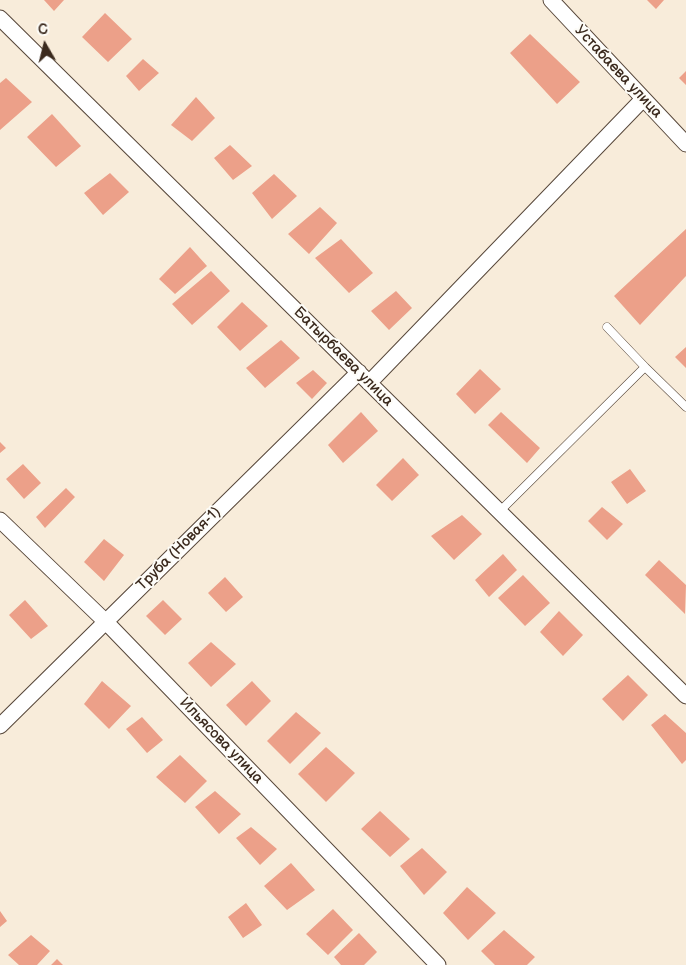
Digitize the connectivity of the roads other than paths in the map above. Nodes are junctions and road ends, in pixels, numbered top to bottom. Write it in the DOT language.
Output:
graph roads {
  1 [pos="551,0"];
  2 [pos="0,18"];
  3 [pos="643,99"];
  4 [pos="686,144"];
  5 [pos="607,327"];
  6 [pos="644,366"];
  7 [pos="364,377"];
  8 [pos="686,407"];
  9 [pos="499,512"];
  10 [pos="0,520"];
  11 [pos="106,622"];
  12 [pos="686,696"];
  13 [pos="0,726"];
  14 [pos="438,965"];
  1 -- 3 [label="street, Устабаева улица"];
  2 -- 7 [label="street, Батырбаева улица"];
  3 -- 4 [label="street, Устабаева улица"];
  3 -- 7 [label="street, Труба (Новая-1)"];
  5 -- 6 [label="lane"];
  6 -- 8 [label="lane"];
  6 -- 9 [label="lane"];
  7 -- 9 [label="street, Батырбаева улица"];
  7 -- 11 [label="street, Труба (Новая-1)"];
  9 -- 12 [label="street, Батырбаева улица"];
  10 -- 11 [label="street, Ильясова улица"];
  11 -- 13 [label="street, Труба (Новая-1)"];
  11 -- 14 [label="street, Ильясова улица"];
}
